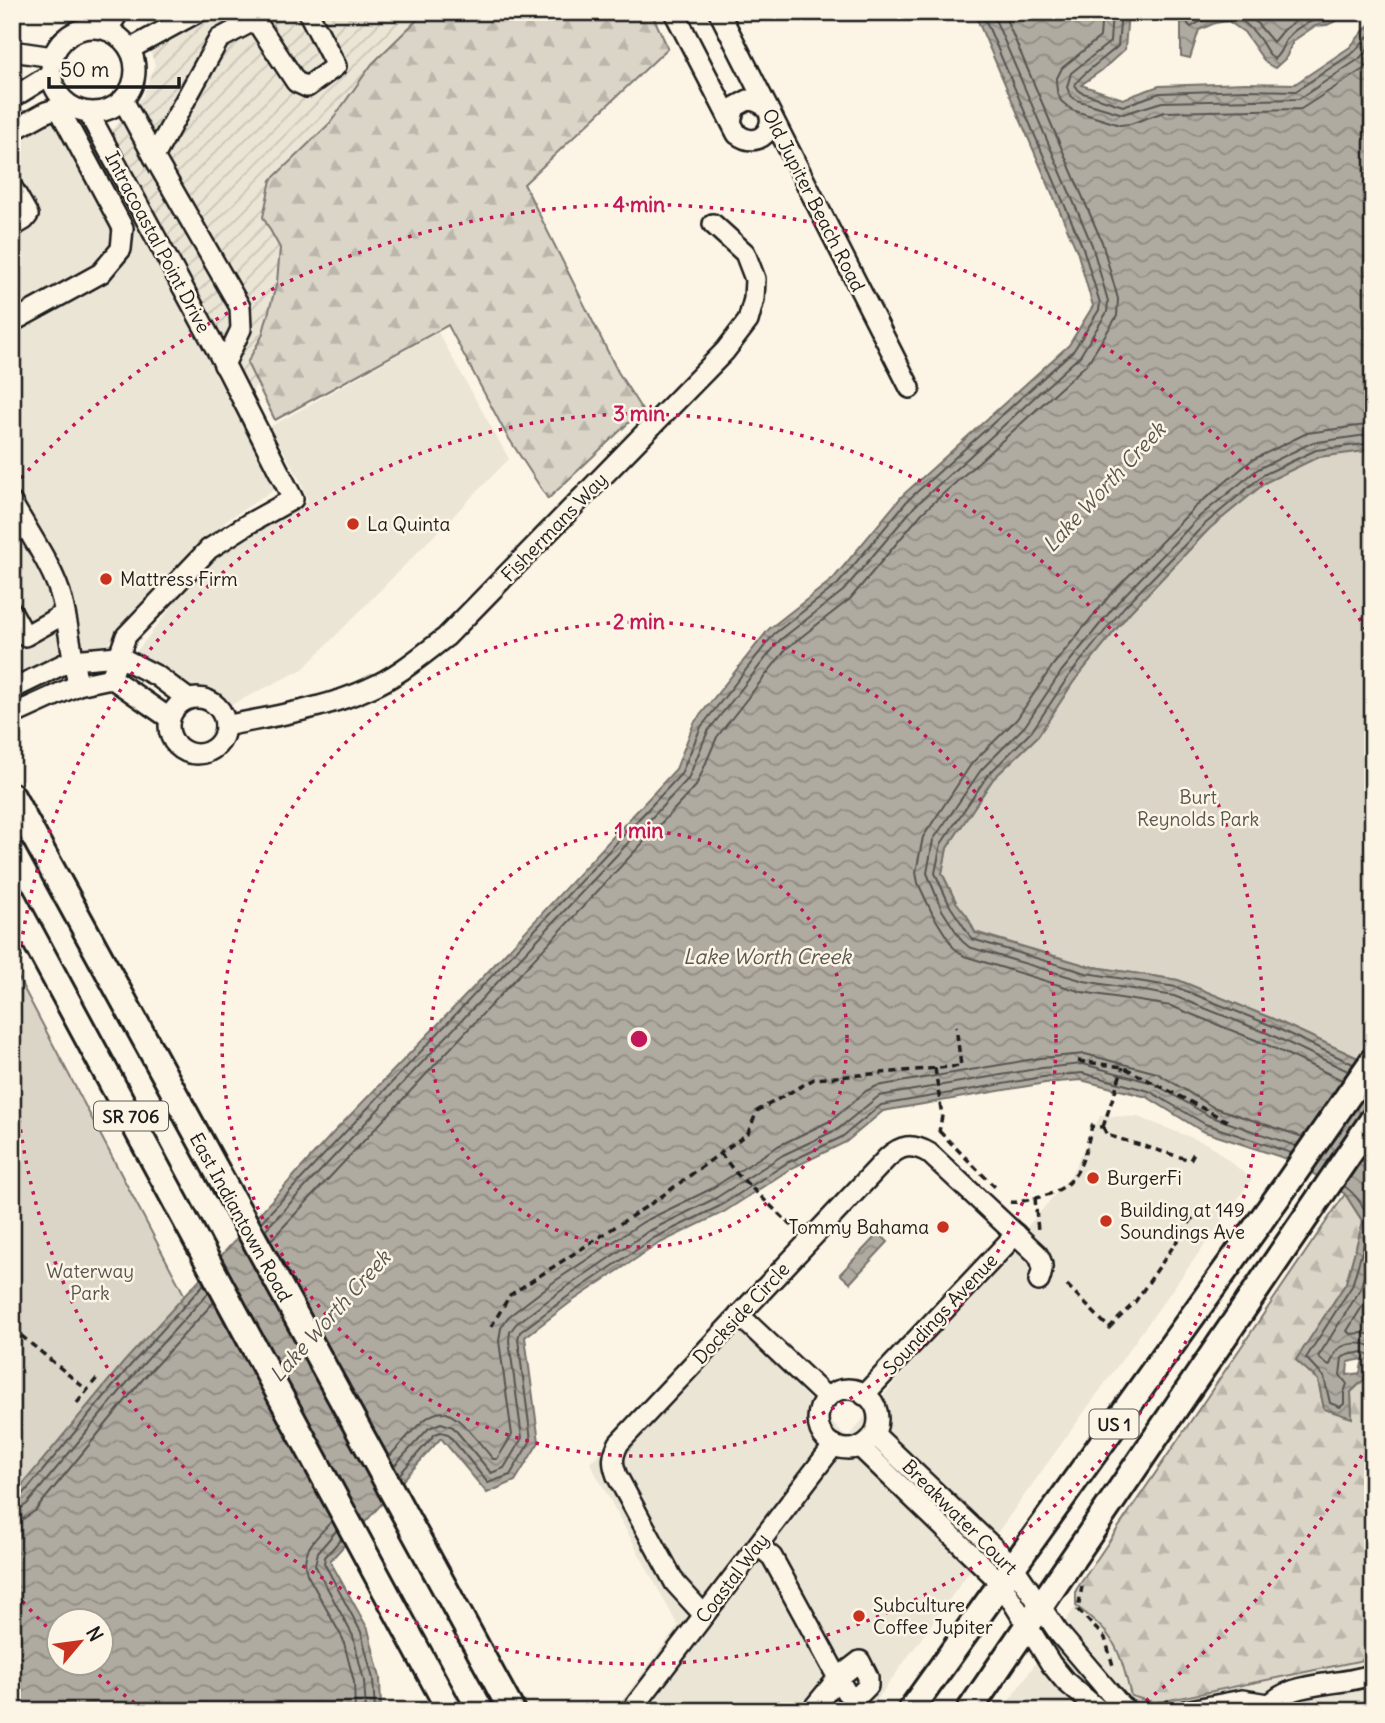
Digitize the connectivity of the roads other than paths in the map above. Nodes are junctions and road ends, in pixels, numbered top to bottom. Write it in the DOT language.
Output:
graph roads {
  1 [pos="119,12"];
  2 [pos="198,12"];
  3 [pos="308,12"];
  4 [pos="674,12"];
  5 [pos="719,12"];
  6 [pos="253,16"];
  7 [pos="107,30"];
  8 [pos="130,49"];
  9 [pos="12,51"];
  10 [pos="52,66"];
  11 [pos="12,98"];
  12 [pos="123,100"];
  13 [pos="64,106"];
  14 [pos="768,110"];
  15 [pos="88,112"];
  16 [pos="731,121"];
  17 [pos="12,131"];
  18 [pos="154,157"];
  19 [pos="12,187"];
  20 [pos="713,223"];
  21 [pos="12,227"];
  22 [pos="12,322"];
  23 [pos="226,368"];
  24 [pos="910,388"];
  25 [pos="12,503"];
  26 [pos="12,612"];
  27 [pos="64,614"];
  28 [pos="118,656"];
  29 [pos="72,660"];
  30 [pos="111,678"];
  31 [pos="78,685"];
  32 [pos="12,689"];
  33 [pos="188,699"];
  34 [pos="12,715"];
  35 [pos="169,718"];
  36 [pos="225,726"];
  37 [pos="12,796"];
  38 [pos="12,898"];
  39 [pos="1373,1060"];
  40 [pos="1373,1119"];
  41 [pos="1016,1234"];
  42 [pos="1039,1281"];
  43 [pos="739,1315"];
  44 [pos="864,1395"];
  45 [pos="827,1398"];
  46 [pos="867,1440"];
  47 [pos="834,1446"];
  48 [pos="758,1545"];
  49 [pos="1007,1575"];
  50 [pos="704,1615"];
  51 [pos="1033,1616"];
  52 [pos="1373,1674"];
  53 [pos="1177,1706"];
  54 [pos="1267,1707"];
  55 [pos="1135,1708"];
  56 [pos="450,1711"];
  57 [pos="512,1711"];
  58 [pos="631,1711"];
  59 [pos="811,1711"];
  60 [pos="910,1711"];
  61 [pos="969,1711"];
  62 [pos="1100,1711"];
  1 -- 7 [label="street"];
  2 -- 8 [label="street"];
  3 -- 6 [label="street"];
  4 -- 16 [label="street, Old Jupiter Beach Road"];
  5 -- 14 [label="street, Old Jupiter Beach Road"];
  6 -- 18 [label="street"];
  7 -- 8 [label="street"];
  7 -- 10 [label="street"];
  8 -- 12 [label="street"];
  9 -- 10 [label="street"];
  10 -- 11 [label="street"];
  10 -- 13 [label="street"];
  12 -- 15 [label="street"];
  12 -- 18 [label="street"];
  13 -- 15 [label="street"];
  13 -- 17 [label="street"];
  13 -- 22 [label="street"];
  14 -- 16 [label="street"];
  14 -- 16 [label="street"];
  14 -- 24 [label="street, Old Jupiter Beach Road"];
  15 -- 23 [label="street, Intracoastal Point Drive"];
  18 -- 23 [label="street"];
  19 -- 21 [label="street"];
  20 -- 36 [label="street, Fishermans Way"];
  23 -- 28 [label="street, Intracoastal Point Drive"];
  25 -- 27 [label="street"];
  26 -- 27 [label="street"];
  27 -- 29 [label="street"];
  28 -- 29 [label="street"];
  28 -- 30 [label="street"];
  28 -- 33 [label="street"];
  29 -- 31 [label="street"];
  29 -- 32 [label="street"];
  30 -- 31 [label="street"];
  30 -- 35 [label="street"];
  31 -- 34 [label="street"];
  33 -- 35 [label="street"];
  33 -- 36 [label="street"];
  35 -- 36 [label="street"];
  37 -- 57 [label="main road, East Indiantown Road / SR 706"];
  38 -- 56 [label="main road, SR 706"];
  39 -- 49 [label="main road, US 1"];
  40 -- 51 [label="main road, US 1"];
  41 -- 42 [label="street"];
  41 -- 43 [label="street, Dockside Circle"];
  41 -- 44 [label="street, Soundings Avenue"];
  43 -- 45 [label="street"];
  43 -- 50 [label="street, Dockside Circle"];
  44 -- 45 [label="street"];
  44 -- 46 [label="street"];
  45 -- 47 [label="street"];
  46 -- 47 [label="street"];
  46 -- 49 [label="street, Breakwater Court"];
  47 -- 48 [label="street, Coastal Way"];
  48 -- 50 [label="street, Coastal Way"];
  48 -- 59 [label="street"];
  49 -- 51 [label="street, Breakwater Court"];
  49 -- 60 [label="main road, US 1"];
  50 -- 58 [label="street, Coastal Way"];
  51 -- 55 [label="street"];
  51 -- 61 [label="main road, US 1"];
  51 -- 62 [label="street"];
  52 -- 54 [label="street"];
  53 -- 54 [label="street"];
}
